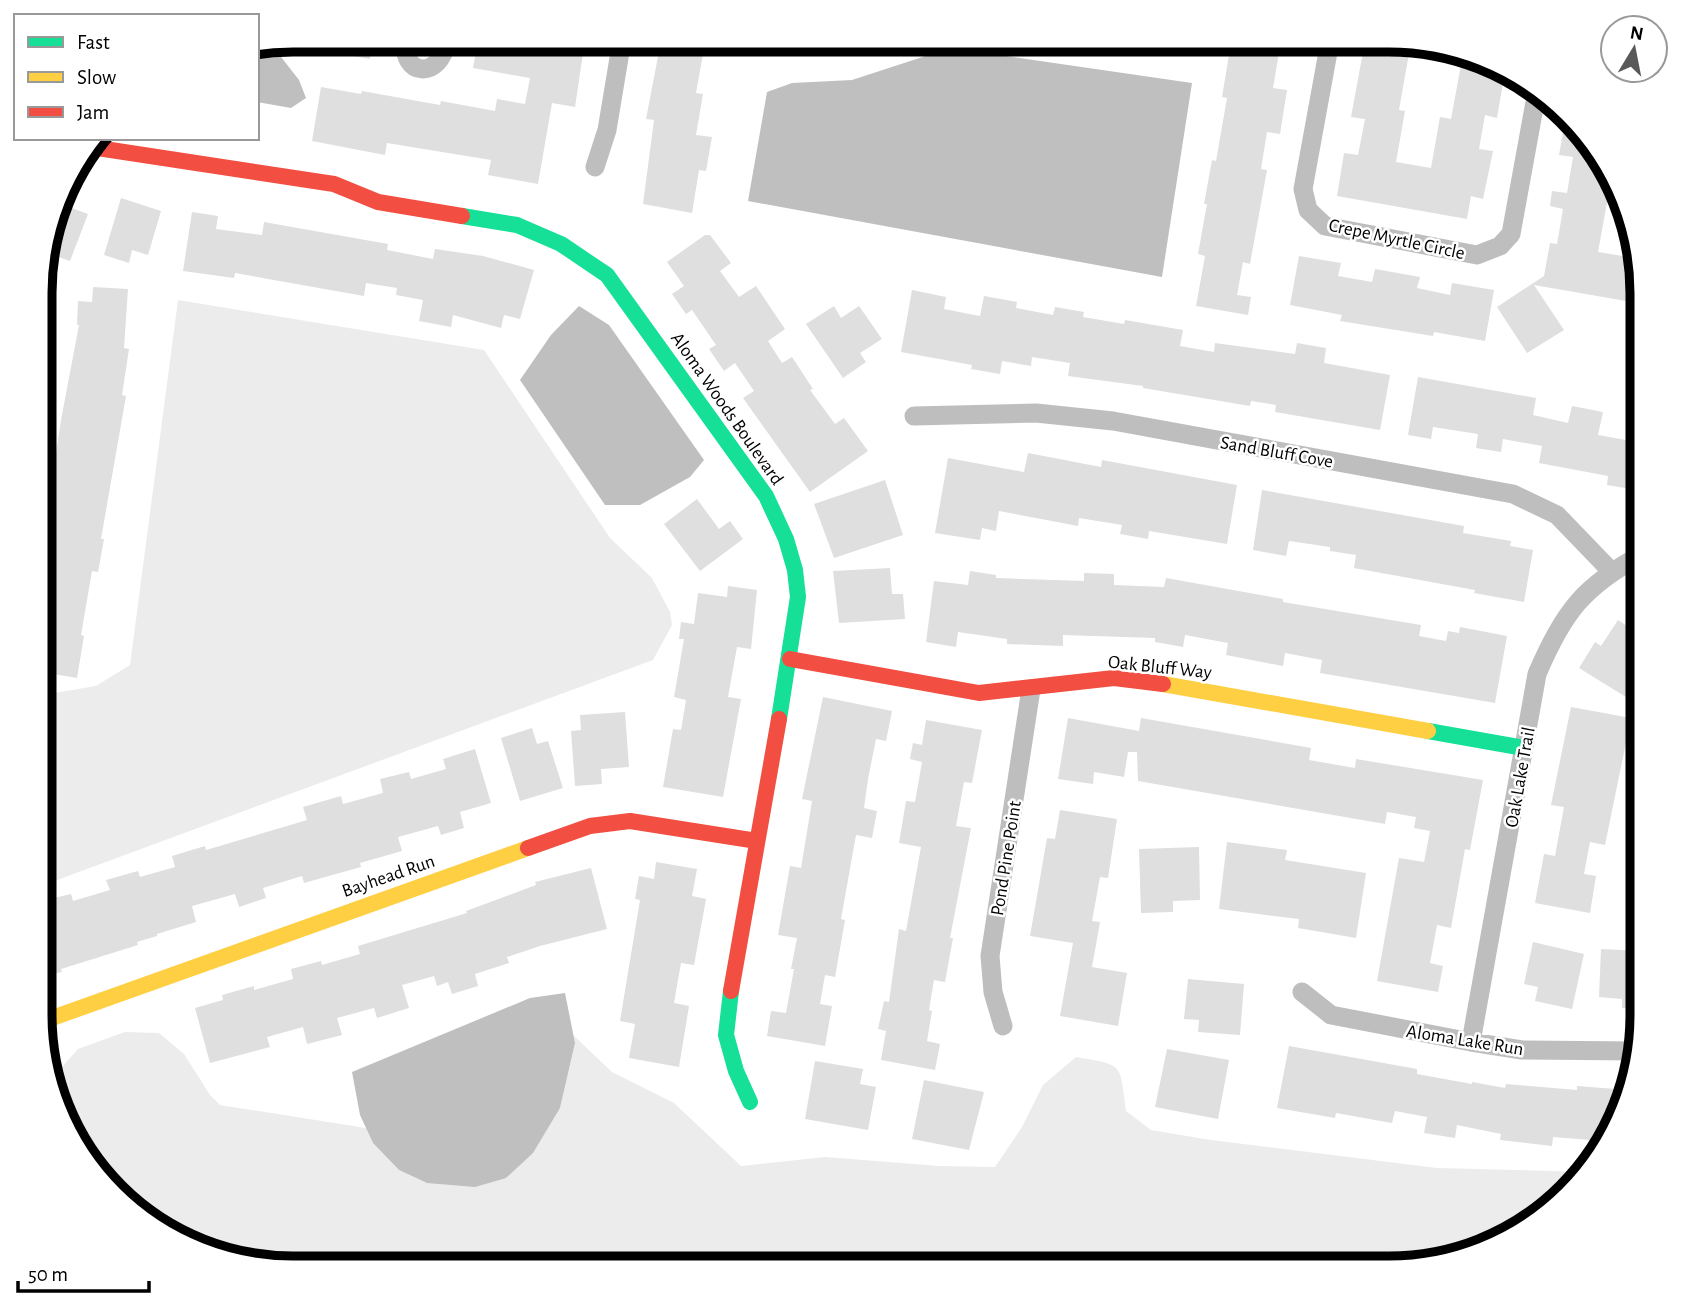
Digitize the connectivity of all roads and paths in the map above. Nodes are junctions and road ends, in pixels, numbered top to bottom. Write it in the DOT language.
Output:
graph roads {
  1 [pos="406,52"];
  2 [pos="445,52"];
  3 [pos="620,52"];
  4 [pos="1328,53"];
  5 [pos="1535,102"];
  6 [pos="102,149"];
  7 [pos="594,167"];
  8 [pos="914,416"];
  9 [pos="1630,561"];
  10 [pos="1611,571"];
  11 [pos="790,659"];
  12 [pos="1031,689"];
  13 [pos="1524,748"];
  14 [pos="758,841"];
  15 [pos="1303,992"];
  16 [pos="53,1018"];
  17 [pos="1003,1026"];
  18 [pos="1471,1042"];
  19 [pos="1627,1051"];
  20 [pos="750,1102"];
  1 -- 2 [label="street"];
  3 -- 7 [label="street"];
  4 -- 5 [label="street, Crepe Myrtle Circle"];
  6 -- 11 [label="street, Aloma Woods Boulevard"];
  8 -- 10 [label="street, Sand Bluff Cove"];
  9 -- 10 [label="street, Oak Lake Trail"];
  10 -- 13 [label="street, Oak Lake Trail"];
  11 -- 12 [label="street, Oak Bluff Way"];
  11 -- 14 [label="street, Aloma Woods Boulevard"];
  12 -- 13 [label="street, Oak Bluff Way"];
  12 -- 17 [label="street, Pond Pine Point"];
  13 -- 18 [label="street, Oak Lake Trail"];
  14 -- 16 [label="street, Bayhead Run"];
  14 -- 20 [label="street, Aloma Woods Boulevard"];
  15 -- 18 [label="street, Aloma Lake Run"];
  18 -- 19 [label="street, Aloma Lake Run"];
}
